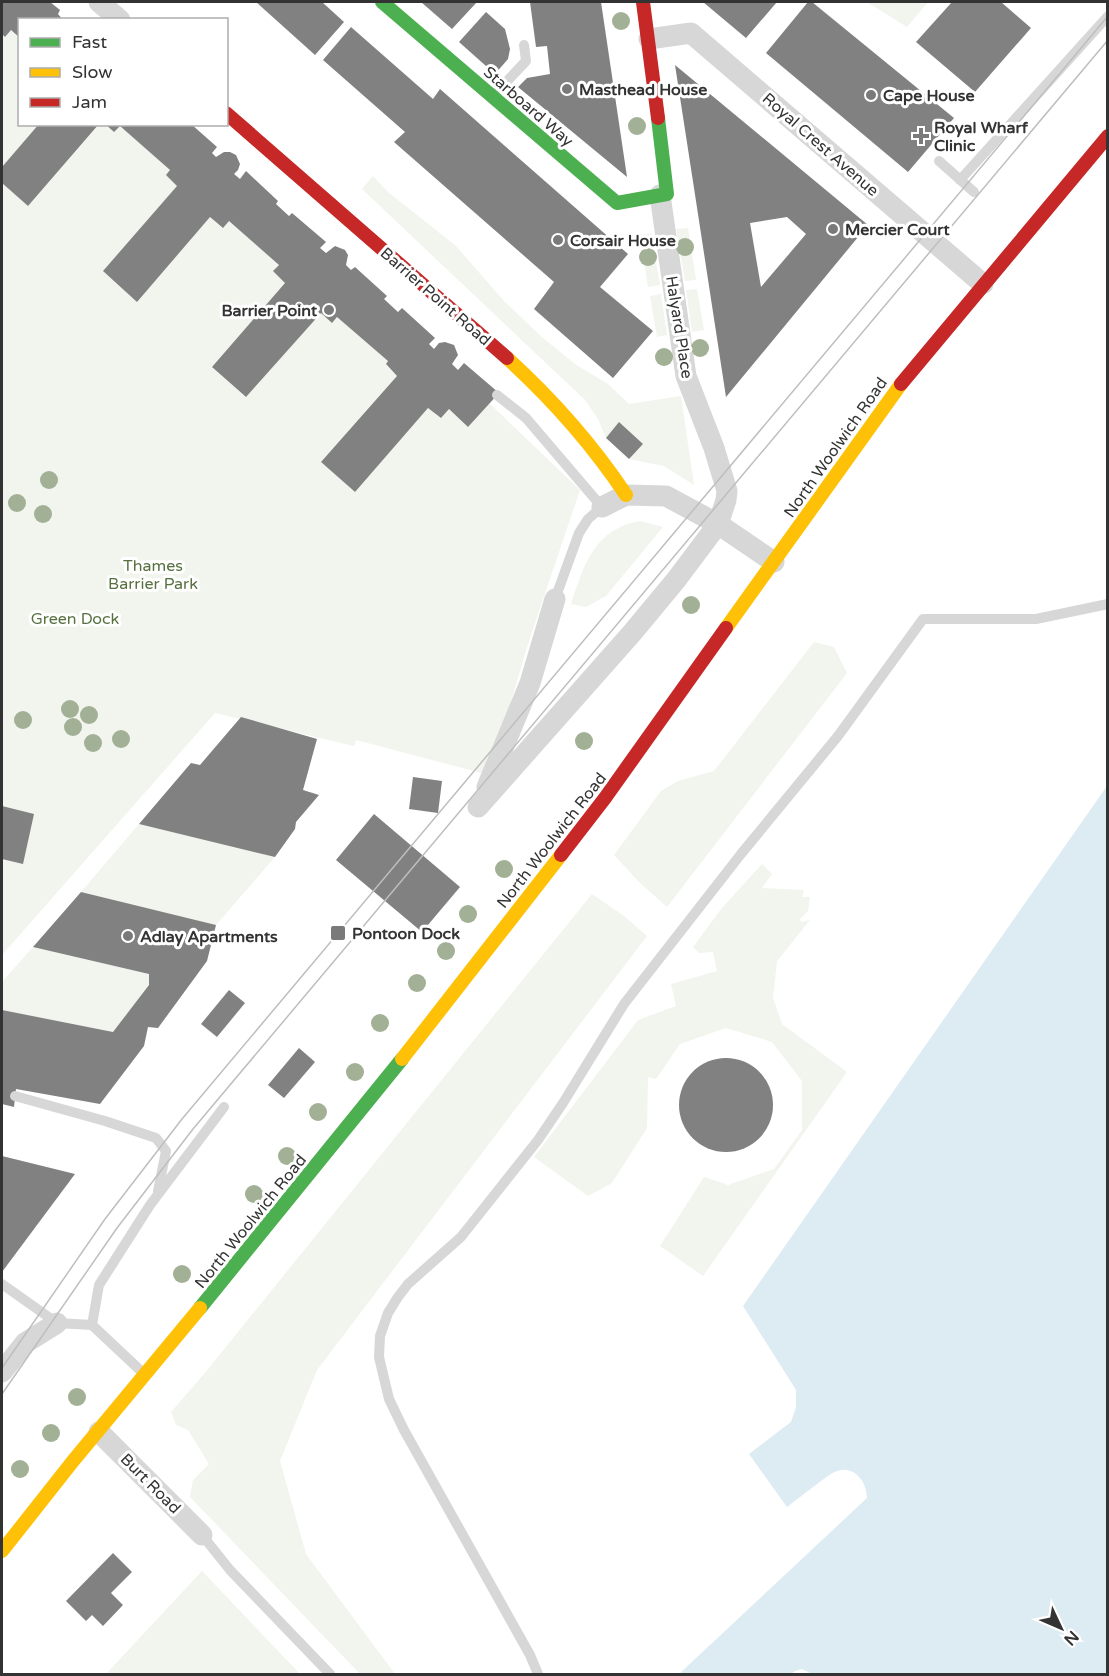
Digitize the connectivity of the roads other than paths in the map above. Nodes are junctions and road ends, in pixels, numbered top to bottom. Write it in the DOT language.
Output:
graph roads {
  1 [pos="99,2"];
  2 [pos="382,2"];
  3 [pos="643,2"];
  4 [pos="1107,16"];
  5 [pos="118,18"];
  6 [pos="649,39"];
  7 [pos="524,45"];
  8 [pos="493,97"];
  9 [pos="228,115"];
  10 [pos="1107,136"];
  11 [pos="939,161"];
  12 [pos="960,180"];
  13 [pos="974,192"];
  14 [pos="664,195"];
  15 [pos="983,284"];
  16 [pos="497,395"];
  17 [pos="626,495"];
  18 [pos="602,507"];
  19 [pos="718,524"];
  20 [pos="774,562"];
  21 [pos="555,599"];
  22 [pos="1107,604"];
  23 [pos="15,1095"];
  24 [pos="224,1107"];
  25 [pos="158,1194"];
  26 [pos="2,1284"];
  27 [pos="57,1323"];
  28 [pos="92,1325"];
  29 [pos="2,1372"];
  30 [pos="145,1375"];
  31 [pos="99,1432"];
  32 [pos="202,1536"];
  33 [pos="2,1551"];
  34 [pos="330,1674"];
  35 [pos="538,1674"];
  1 -- 5 [label="street"];
  2 -- 8 [label="main road, Starboard Way"];
  3 -- 6 [label="main road"];
  4 -- 12 [label="lane"];
  6 -- 14 [label="main road"];
  6 -- 15 [label="street, Royal Crest Avenue"];
  7 -- 8 [label="lane"];
  8 -- 14 [label="main road, Starboard Way"];
  9 -- 17 [label="main road, Barrier Point Road"];
  10 -- 15 [label="main road, North Woolwich Road"];
  11 -- 12 [label="lane"];
  12 -- 13 [label="lane"];
  14 -- 19 [label="street, Halyard Place"];
  15 -- 20 [label="main road, North Woolwich Road"];
  16 -- 18 [label="lane"];
  17 -- 18 [label="street"];
  17 -- 19 [label="street"];
  18 -- 21 [label="lane"];
  19 -- 20 [label="street"];
  19 -- 21 [label="street"];
  20 -- 30 [label="main road, North Woolwich Road"];
  22 -- 35 [label="lane"];
  23 -- 25 [label="lane"];
  24 -- 25 [label="lane"];
  25 -- 28 [label="lane"];
  26 -- 27 [label="lane"];
  27 -- 28 [label="lane"];
  27 -- 29 [label="street"];
  28 -- 30 [label="lane"];
  30 -- 31 [label="main road, North Woolwich Road"];
  31 -- 32 [label="street, Burt Road"];
  31 -- 33 [label="main road, North Woolwich Road"];
  32 -- 34 [label="lane"];
}
